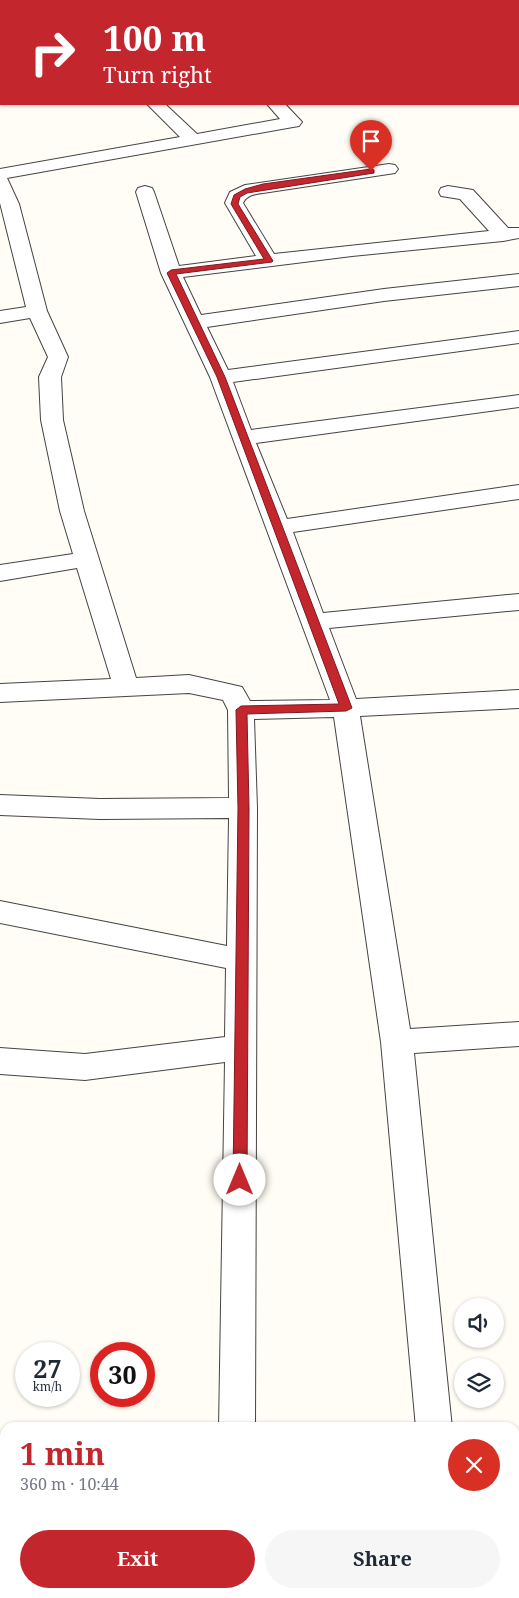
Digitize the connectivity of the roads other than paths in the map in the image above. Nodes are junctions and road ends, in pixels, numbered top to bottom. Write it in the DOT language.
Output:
graph roads {
  1 [pos="156,105"];
  2 [pos="276,105"];
  3 [pos="194,140"];
  4 [pos="389,168"];
  5 [pos="0,174"];
  6 [pos="0,182"];
  7 [pos="145,192"];
  8 [pos="448,192"];
  9 [pos="5,205"];
  10 [pos="511,234"];
  11 [pos="269,261"];
  12 [pos="171,273"];
  13 [pos="519,280"];
  14 [pos="37,311"];
  15 [pos="0,317"];
  16 [pos="196,322"];
  17 [pos="519,338"];
  18 [pos="221,377"];
  19 [pos="519,401"];
  20 [pos="242,438"];
  21 [pos="519,492"];
  22 [pos="278,527"];
  23 [pos="87,560"];
  24 [pos="0,573"];
  25 [pos="519,602"];
  26 [pos="314,622"];
  27 [pos="126,687"];
  28 [pos="0,693"];
  29 [pos="519,699"];
  30 [pos="346,708"];
  31 [pos="241,710"];
  32 [pos="0,805"];
  33 [pos="244,808"];
  34 [pos="0,912"];
  35 [pos="242,960"];
  36 [pos="519,1034"];
  37 [pos="397,1042"];
  38 [pos="241,1047"];
  39 [pos="0,1061"];
  40 [pos="237,1422"];
  41 [pos="433,1422"];
  1 -- 3 [label="street"];
  2 -- 3 [label="street"];
  3 -- 5 [label="street"];
  4 -- 11 [label="street"];
  6 -- 9 [label="street"];
  7 -- 12 [label="street"];
  8 -- 10 [label="street"];
  9 -- 14 [label="street"];
  10 -- 11 [label="street"];
  11 -- 12 [label="street"];
  12 -- 16 [label="street"];
  13 -- 16 [label="street"];
  14 -- 15 [label="street"];
  14 -- 23 [label="street"];
  16 -- 18 [label="street"];
  17 -- 18 [label="street"];
  18 -- 20 [label="street"];
  19 -- 20 [label="street"];
  20 -- 22 [label="street"];
  21 -- 22 [label="street"];
  22 -- 26 [label="street"];
  23 -- 24 [label="street"];
  23 -- 27 [label="street"];
  25 -- 26 [label="street"];
  26 -- 30 [label="street"];
  27 -- 28 [label="street"];
  27 -- 31 [label="street"];
  29 -- 30 [label="street"];
  30 -- 31 [label="street"];
  30 -- 37 [label="street"];
  31 -- 33 [label="street"];
  32 -- 33 [label="street"];
  33 -- 35 [label="street"];
  34 -- 35 [label="street"];
  35 -- 38 [label="street"];
  36 -- 37 [label="street"];
  37 -- 41 [label="street"];
  38 -- 39 [label="street"];
  38 -- 40 [label="street"];
}
